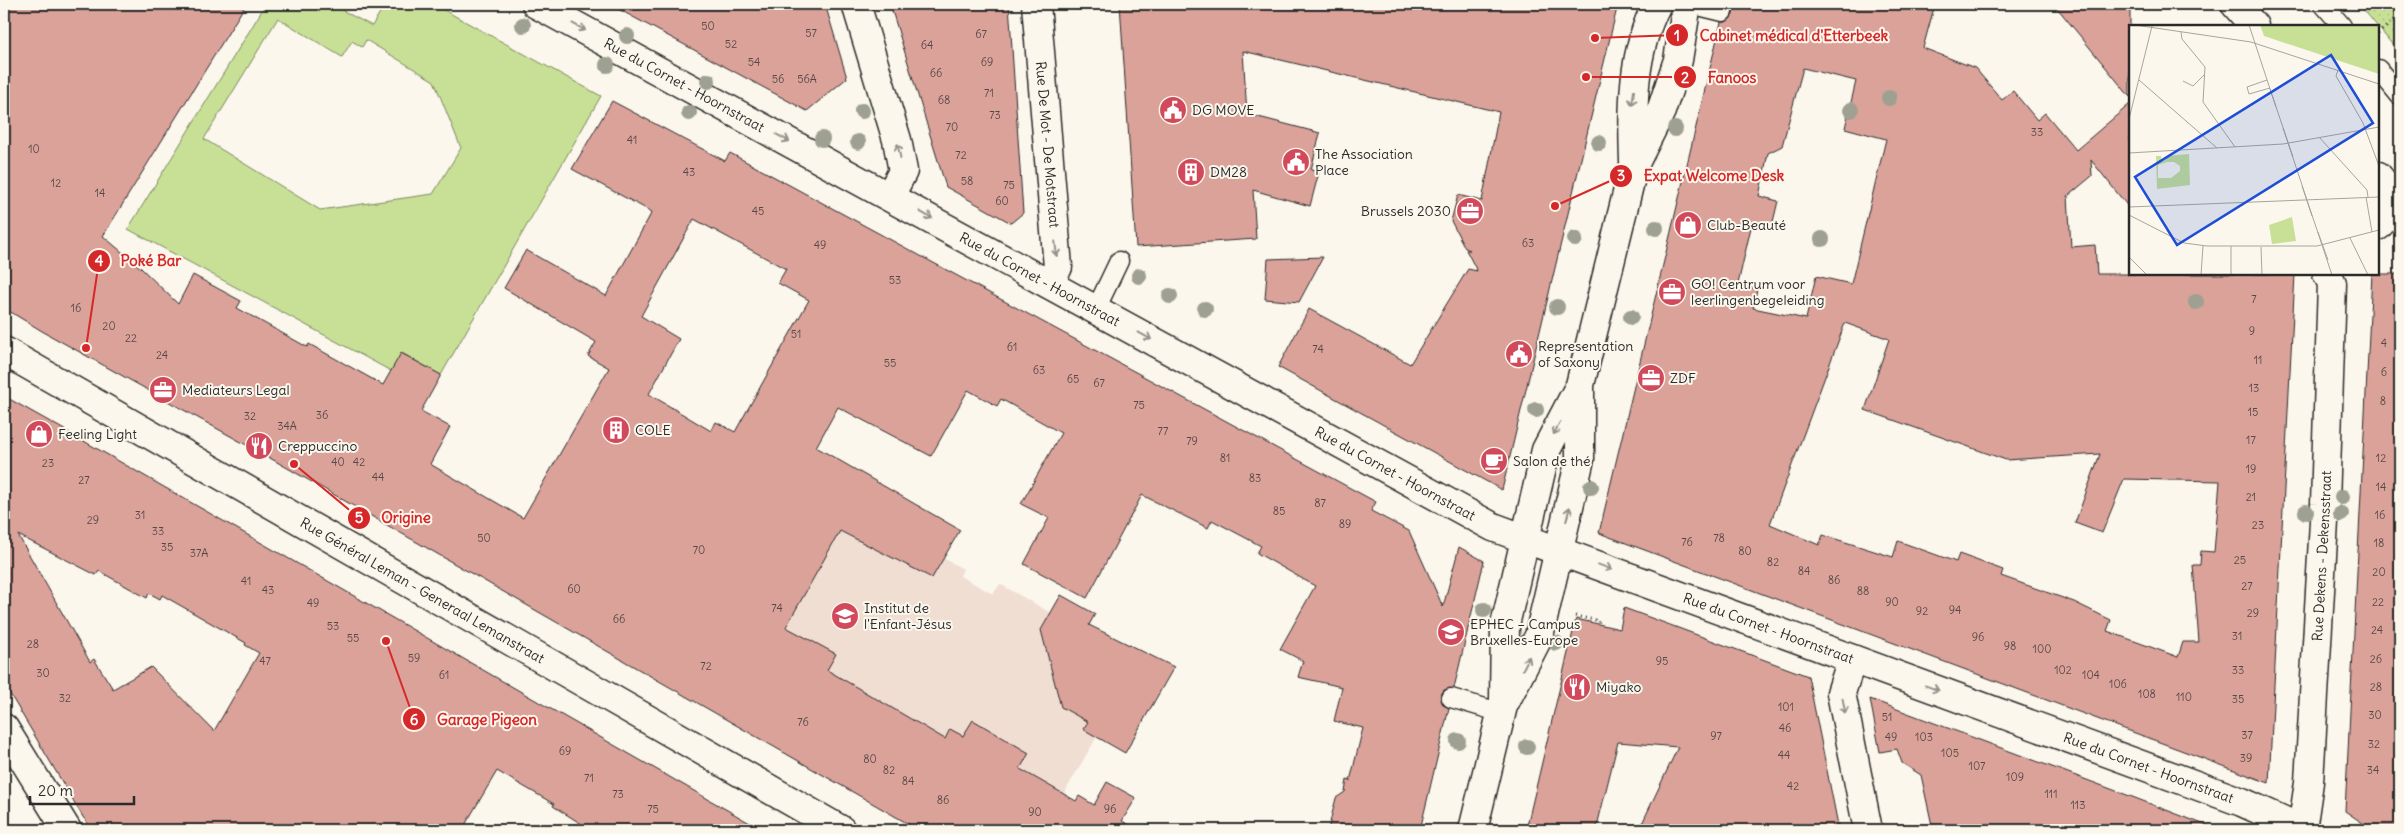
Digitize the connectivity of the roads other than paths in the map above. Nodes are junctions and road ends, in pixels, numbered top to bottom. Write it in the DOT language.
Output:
graph roads {
  1 [pos="536,4"];
  2 [pos="856,4"];
  3 [pos="1036,4"];
  4 [pos="1657,4"];
  5 [pos="1684,4"];
  6 [pos="1690,4"];
  7 [pos="2236,4"];
  8 [pos="2323,4"];
  9 [pos="1723,12"];
  10 [pos="2253,25"];
  11 [pos="2341,25"];
  12 [pos="2379,70"];
  13 [pos="2400,96"];
  14 [pos="1634,165"];
  15 [pos="2379,177"];
  16 [pos="890,196"];
  17 [pos="2400,203"];
  18 [pos="2379,225"];
  19 [pos="1119,261"];
  20 [pos="2333,277"];
  21 [pos="1049,284"];
  22 [pos="1096,309"];
  23 [pos="4,351"];
  24 [pos="1580,385"];
  25 [pos="1525,537"];
  26 [pos="1559,550"];
  27 [pos="1852,659"];
  28 [pos="1452,698"];
  29 [pos="1502,709"];
  30 [pos="4,728"];
  31 [pos="67,830"];
  32 [pos="841,830"];
  33 [pos="1473,830"];
  34 [pos="1868,830"];
  35 [pos="2303,830"];
  1 -- 16 [label="street, Rue du Cornet - Hoornstraat, one-way"];
  16 -- 2 [label="street, one-way"];
  3 -- 21 [label="street, Rue De Mot - De Motstraat, one-way"];
  4 -- 14 [label="street, one-way"];
  5 -- 14 [label="street"];
  6 -- 9 [label="lane"];
  7 -- 10 [label="street"];
  8 -- 11 [label="lane"];
  12 -- 13 [label="lane"];
  14 -- 24 [label="street"];
  15 -- 17 [label="street"];
  16 -- 21 [label="street, Rue du Cornet - Hoornstraat, one-way"];
  17 -- 18 [label="street"];
  19 -- 22 [label="lane"];
  20 -- 35 [label="street, Rue Dekens - Dekensstraat"];
  21 -- 22 [label="street, Rue du Cornet - Hoornstraat"];
  22 -- 25 [label="street, Rue du Cornet - Hoornstraat, one-way"];
  23 -- 32 [label="street, Rue Général Leman - Generaal Lemanstraat"];
  24 -- 25 [label="street, one-way"];
  26 -- 24 [label="street, one-way"];
  25 -- 26 [label="street, Rue du Cornet - Hoornstraat"];
  25 -- 29 [label="street"];
  26 -- 27 [label="street, Rue du Cornet - Hoornstraat, one-way"];
  29 -- 26 [label="street, one-way"];
  27 -- 34 [label="street, one-way"];
  27 -- 35 [label="street, Rue du Cornet - Hoornstraat, one-way"];
  28 -- 29 [label="lane"];
  29 -- 33 [label="street"];
  30 -- 31 [label="street"];
}
